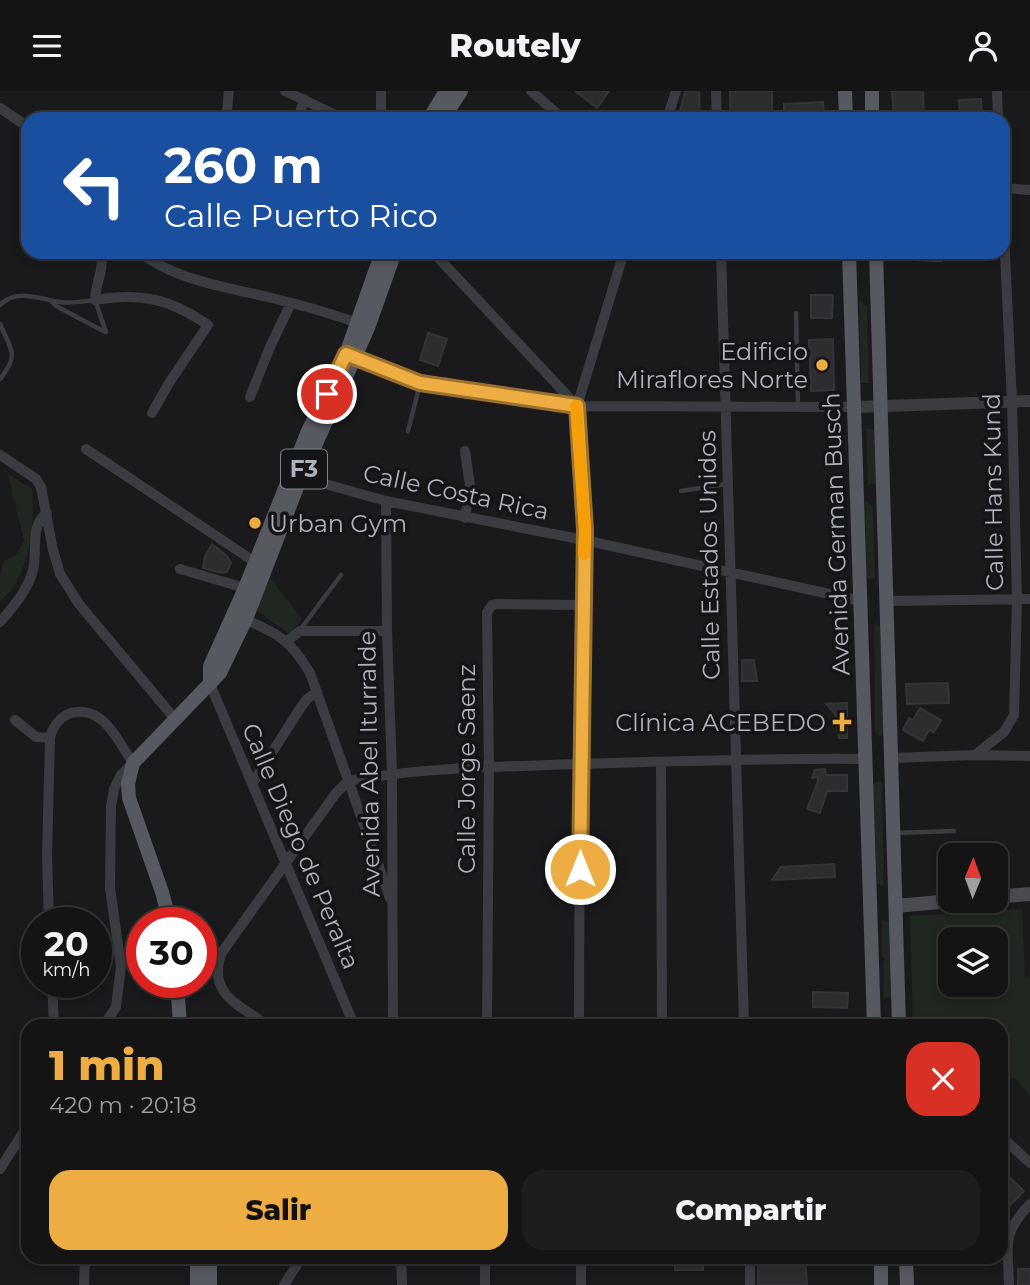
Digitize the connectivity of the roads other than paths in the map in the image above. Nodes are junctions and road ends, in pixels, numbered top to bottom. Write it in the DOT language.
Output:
graph roads {
  1 [pos="229,91"];
  2 [pos="285,91"];
  3 [pos="381,91"];
  4 [pos="446,91"];
  5 [pos="461,91"];
  6 [pos="531,91"];
  7 [pos="676,91"];
  8 [pos="716,91"];
  9 [pos="845,91"];
  10 [pos="872,91"];
  11 [pos="997,91"];
  12 [pos="304,99"];
  13 [pos="0,108"];
  14 [pos="227,112"];
  15 [pos="300,112"];
  16 [pos="330,112"];
  17 [pos="381,112"];
  18 [pos="433,112"];
  19 [pos="448,112"];
  20 [pos="556,112"];
  21 [pos="669,112"];
  22 [pos="717,112"];
  23 [pos="846,112"];
  24 [pos="872,112"];
  25 [pos="998,112"];
  26 [pos="21,122"];
  27 [pos="1010,189"];
  28 [pos="1030,190"];
  29 [pos="101,259"];
  30 [pos="151,259"];
  31 [pos="381,259"];
  32 [pos="392,259"];
  33 [pos="440,259"];
  34 [pos="622,259"];
  35 [pos="721,259"];
  36 [pos="849,259"];
  37 [pos="876,259"];
  38 [pos="930,259"];
  39 [pos="1005,259"];
  40 [pos="941,260"];
  41 [pos="50,300"];
  42 [pos="95,300"];
  43 [pos="291,303"];
  44 [pos="0,305"];
  45 [pos="796,313"];
  46 [pos="0,324"];
  47 [pos="363,325"];
  48 [pos="350,356"];
  49 [pos="0,379"];
  50 [pos="420,383"];
  51 [pos="250,397"];
  52 [pos="1030,401"];
  53 [pos="1012,402"];
  54 [pos="577,406"];
  55 [pos="880,406"];
  56 [pos="855,407"];
  57 [pos="726,408"];
  58 [pos="798,408"];
  59 [pos="152,412"];
  60 [pos="408,431"];
  61 [pos="86,450"];
  62 [pos="465,451"];
  63 [pos="0,455"];
  64 [pos="296,475"];
  65 [pos="728,484"];
  66 [pos="681,491"];
  67 [pos="386,501"];
  68 [pos="47,513"];
  69 [pos="466,518"];
  70 [pos="584,540"];
  71 [pos="255,562"];
  72 [pos="180,569"];
  73 [pos="730,571"];
  74 [pos="341,575"];
  75 [pos="245,587"];
  76 [pos="1030,599"];
  77 [pos="1017,600"];
  78 [pos="861,601"];
  79 [pos="886,601"];
  80 [pos="583,605"];
  81 [pos="240,616"];
  82 [pos="0,622"];
  83 [pos="300,631"];
  84 [pos="387,631"];
  85 [pos="287,641"];
  86 [pos="210,684"];
  87 [pos="317,692"];
  88 [pos="176,719"];
  89 [pos="15,720"];
  90 [pos="50,738"];
  91 [pos="975,755"];
  92 [pos="1030,757"];
  93 [pos="891,758"];
  94 [pos="735,759"];
  95 [pos="866,759"];
  96 [pos="661,762"];
  97 [pos="133,763"];
  98 [pos="580,764"];
  99 [pos="489,767"];
  100 [pos="392,773"];
  101 [pos="348,781"];
  102 [pos="252,783"];
  103 [pos="954,831"];
  104 [pos="894,833"];
  105 [pos="286,861"];
  106 [pos="1030,894"];
  107 [pos="1008,896"];
  108 [pos="938,902"];
  109 [pos="392,903"];
  110 [pos="896,906"];
  111 [pos="49,907"];
  112 [pos="166,907"];
  113 [pos="870,907"];
  114 [pos="53,998"];
  115 [pos="178,998"];
  116 [pos="54,1019"];
  117 [pos="108,1019"];
  118 [pos="180,1019"];
  119 [pos="259,1019"];
  120 [pos="352,1019"];
  121 [pos="393,1019"];
  122 [pos="487,1019"];
  123 [pos="579,1019"];
  124 [pos="662,1019"];
  125 [pos="744,1019"];
  126 [pos="874,1019"];
  127 [pos="899,1019"];
  128 [pos="21,1138"];
  129 [pos="1008,1143"];
  130 [pos="1030,1163"];
  131 [pos="0,1169"];
  132 [pos="1030,1204"];
  133 [pos="85,1264"];
  134 [pos="197,1264"];
  135 [pos="210,1264"];
  136 [pos="298,1264"];
  137 [pos="401,1264"];
  138 [pos="485,1264"];
  139 [pos="581,1264"];
  140 [pos="750,1264"];
  141 [pos="881,1264"];
  142 [pos="906,1264"];
  143 [pos="85,1285"];
  144 [pos="197,1285"];
  145 [pos="210,1285"];
  146 [pos="284,1285"];
  147 [pos="402,1285"];
  148 [pos="485,1285"];
  149 [pos="581,1285"];
  150 [pos="751,1285"];
  151 [pos="881,1285"];
  152 [pos="907,1285"];
  153 [pos="1009,1285"];
  1 -- 14 [label="street"];
  2 -- 12 [label="street"];
  3 -- 17 [label="street"];
  4 -- 18 [label="main road"];
  5 -- 19 [label="main road"];
  6 -- 20 [label="street"];
  7 -- 21 [label="street"];
  8 -- 22 [label="street"];
  9 -- 23 [label="main road"];
  10 -- 24 [label="main road"];
  11 -- 25 [label="street"];
  12 -- 15 [label="street"];
  12 -- 16 [label="street"];
  13 -- 26 [label="street"];
  27 -- 28 [label="street"];
  29 -- 42 [label="street"];
  30 -- 43 [label="street"];
  31 -- 47 [label="main road, F3"];
  32 -- 47 [label="main road, F3"];
  33 -- 54 [label="street"];
  34 -- 54 [label="street"];
  35 -- 57 [label="street, Calle Estados Unidos"];
  36 -- 56 [label="main road, Avenida German Busch"];
  37 -- 55 [label="main road, Avenida German Busch"];
  38 -- 40 [label="lane"];
  39 -- 53 [label="street, Calle Hans Kund"];
  41 -- 42 [label="lane"];
  41 -- 42 [label="lane"];
  41 -- 44 [label="lane"];
  42 -- 59 [label="street"];
  43 -- 47 [label="street"];
  43 -- 51 [label="street"];
  45 -- 58 [label="lane"];
  46 -- 49 [label="lane"];
  47 -- 48 [label="main road, F3"];
  48 -- 50 [label="street"];
  48 -- 64 [label="main road, F3"];
  50 -- 54 [label="street"];
  50 -- 60 [label="lane"];
  52 -- 53 [label="street"];
  53 -- 55 [label="street"];
  53 -- 77 [label="street, Calle Hans Kund"];
  54 -- 57 [label="street"];
  54 -- 70 [label="street"];
  55 -- 56 [label="street"];
  55 -- 79 [label="main road, Avenida German Busch"];
  56 -- 58 [label="street"];
  56 -- 78 [label="main road, Avenida German Busch"];
  57 -- 58 [label="street"];
  57 -- 65 [label="street, Calle Estados Unidos"];
  61 -- 71 [label="street"];
  62 -- 69 [label="street"];
  63 -- 68 [label="street"];
  64 -- 67 [label="street, Calle Costa Rica"];
  64 -- 71 [label="main road, F3"];
  64 -- 81 [label="main road, F3"];
  65 -- 66 [label="lane"];
  65 -- 73 [label="street, Calle Estados Unidos"];
  67 -- 69 [label="street, Calle Costa Rica"];
  67 -- 84 [label="street, Avenida Abel Iturralde"];
  68 -- 82 [label="street"];
  68 -- 88 [label="street"];
  69 -- 70 [label="street, Calle Costa Rica"];
  70 -- 73 [label="street, Calle Costa Rica"];
  70 -- 80 [label="street"];
  71 -- 75 [label="main road, F3"];
  72 -- 75 [label="street"];
  73 -- 78 [label="street, Calle Costa Rica"];
  73 -- 94 [label="street, Calle Estados Unidos"];
  74 -- 83 [label="lane"];
  75 -- 81 [label="main road, F3"];
  76 -- 77 [label="street"];
  77 -- 79 [label="street"];
  77 -- 91 [label="street, Calle Hans Kund"];
  78 -- 79 [label="main road"];
  78 -- 95 [label="main road, Avenida German Busch"];
  79 -- 93 [label="main road, Avenida German Busch"];
  80 -- 98 [label="street"];
  80 -- 99 [label="street, Calle Jorge Saenz"];
  81 -- 85 [label="street"];
  81 -- 86 [label="main road, F3"];
  83 -- 84 [label="street"];
  83 -- 85 [label="street"];
  84 -- 100 [label="street, Avenida Abel Iturralde"];
  85 -- 87 [label="street"];
  86 -- 88 [label="main road"];
  86 -- 102 [label="street, Calle Diego de Peralta"];
  87 -- 101 [label="street"];
  87 -- 102 [label="street"];
  88 -- 97 [label="main road"];
  89 -- 90 [label="street"];
  90 -- 97 [label="street"];
  90 -- 111 [label="street"];
  91 -- 92 [label="street"];
  91 -- 93 [label="street"];
  93 -- 95 [label="main road"];
  93 -- 104 [label="main road, Avenida German Busch"];
  94 -- 95 [label="street"];
  94 -- 96 [label="street"];
  94 -- 125 [label="street, Calle Estados Unidos"];
  95 -- 113 [label="main road, Avenida German Busch"];
  96 -- 98 [label="street"];
  96 -- 124 [label="street"];
  97 -- 112 [label="main road"];
  97 -- 117 [label="street"];
  98 -- 99 [label="street"];
  98 -- 123 [label="street"];
  99 -- 100 [label="street"];
  99 -- 122 [label="street, Calle Jorge Saenz"];
  100 -- 101 [label="street"];
  100 -- 109 [label="street, Avenida Abel Iturralde"];
  101 -- 105 [label="street"];
  101 -- 109 [label="street"];
  102 -- 105 [label="street, Calle Diego de Peralta"];
  103 -- 104 [label="lane"];
  104 -- 110 [label="main road, Avenida German Busch"];
  105 -- 119 [label="street"];
  105 -- 120 [label="street, Calle Diego de Peralta"];
  106 -- 107 [label="main road"];
  108 -- 110 [label="main road"];
  109 -- 121 [label="street, Avenida Abel Iturralde"];
  110 -- 113 [label="main road"];
  110 -- 127 [label="main road, Avenida German Busch"];
  113 -- 126 [label="main road, Avenida German Busch"];
  114 -- 116 [label="street"];
  115 -- 118 [label="main road"];
  128 -- 131 [label="street"];
  129 -- 130 [label="street"];
  132 -- 153 [label="street"];
  133 -- 143 [label="street"];
  134 -- 144 [label="main road"];
  135 -- 145 [label="main road"];
  136 -- 146 [label="street"];
  137 -- 147 [label="street"];
  138 -- 148 [label="street"];
  139 -- 149 [label="street"];
  140 -- 150 [label="street"];
  141 -- 151 [label="main road"];
  142 -- 152 [label="main road"];
}
